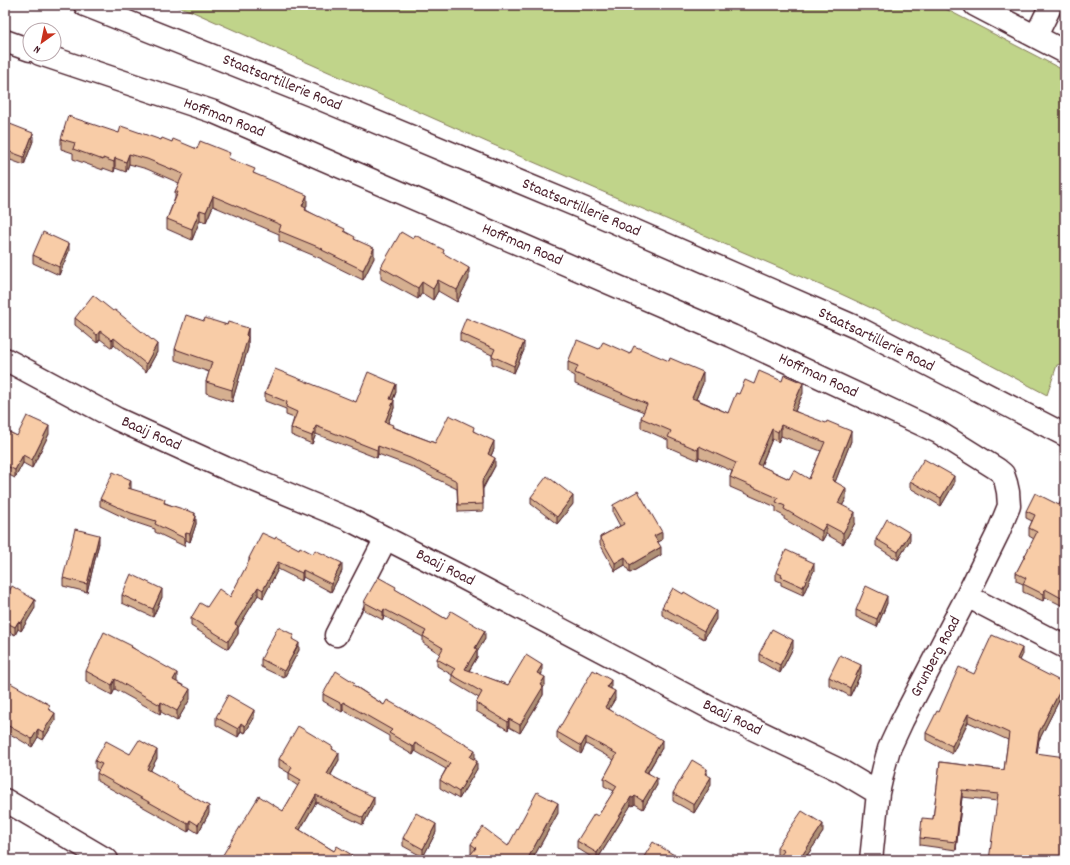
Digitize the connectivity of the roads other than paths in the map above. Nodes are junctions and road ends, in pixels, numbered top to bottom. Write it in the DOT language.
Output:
graph roads {
  1 [pos="85,5"];
  2 [pos="975,5"];
  3 [pos="1051,5"];
  4 [pos="1036,36"];
  5 [pos="5,41"];
  6 [pos="22,47"];
  7 [pos="1065,52"];
  8 [pos="62,61"];
  9 [pos="5,359"];
  10 [pos="1065,435"];
  11 [pos="991,464"];
  12 [pos="386,538"];
  13 [pos="967,596"];
  14 [pos="336,635"];
  15 [pos="1065,647"];
  16 [pos="878,793"];
  17 [pos="5,800"];
  18 [pos="107,860"];
  19 [pos="871,860"];
  1 -- 10 [label="street, Staatsartillerie Road"];
  2 -- 4 [label="street"];
  3 -- 4 [label="street"];
  4 -- 7 [label="street"];
  5 -- 6 [label="street"];
  8 -- 11 [label="street, Hoffman Road"];
  9 -- 12 [label="street, Baaij Road"];
  11 -- 13 [label="street, Grunberg Road"];
  12 -- 14 [label="street"];
  12 -- 16 [label="street, Baaij Road"];
  13 -- 15 [label="street"];
  13 -- 16 [label="street, Grunberg Road"];
  16 -- 19 [label="street, Grunberg Road"];
  17 -- 18 [label="street"];
}
